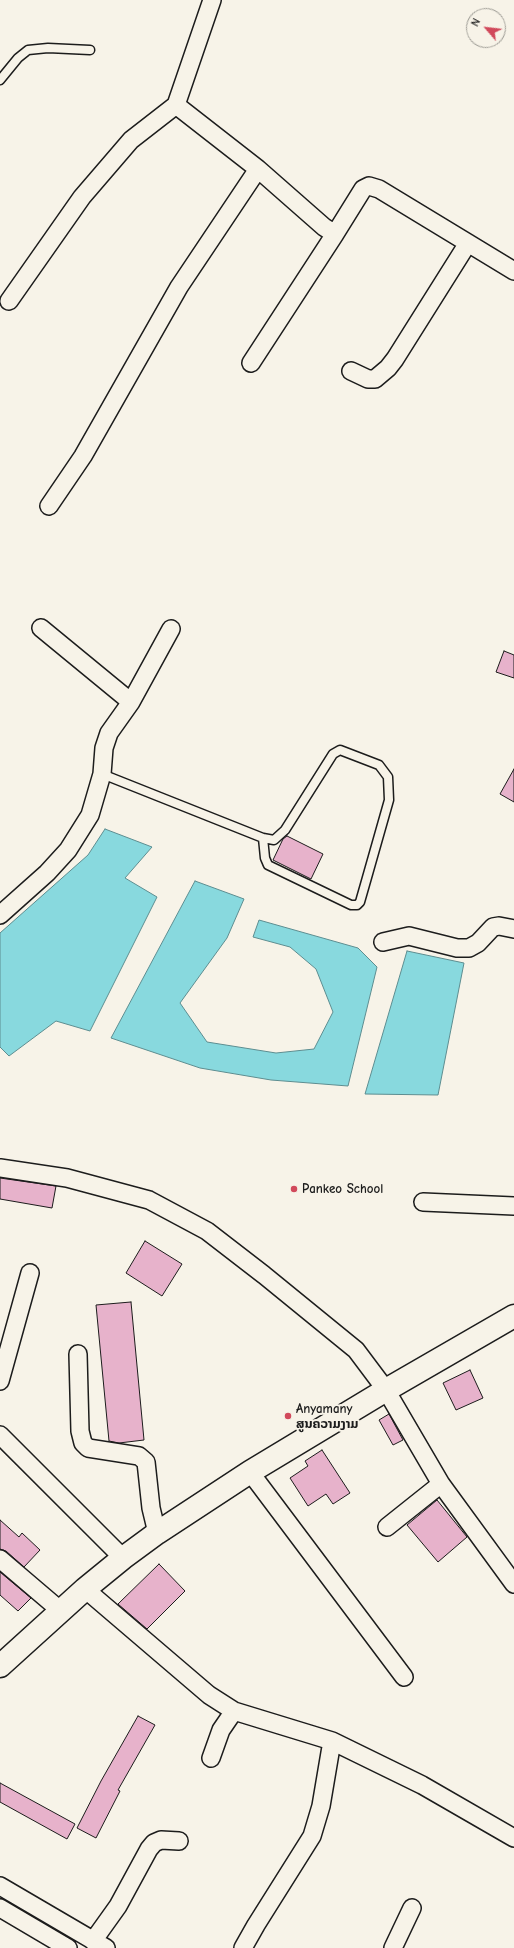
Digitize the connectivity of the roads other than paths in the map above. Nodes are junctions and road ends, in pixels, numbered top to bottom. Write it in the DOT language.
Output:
graph roads {
  1 [pos="212,0"];
  2 [pos="90,50"];
  3 [pos="0,80"];
  4 [pos="176,105"];
  5 [pos="258,169"];
  6 [pos="335,234"];
  7 [pos="468,243"];
  8 [pos="514,271"];
  9 [pos="10,301"];
  10 [pos="251,363"];
  11 [pos="351,371"];
  12 [pos="49,506"];
  13 [pos="41,628"];
  14 [pos="172,629"];
  15 [pos="130,702"];
  16 [pos="102,774"];
  17 [pos="263,838"];
  18 [pos="0,915"];
  19 [pos="514,929"];
  20 [pos="383,942"];
  21 [pos="0,1168"];
  22 [pos="424,1202"];
  23 [pos="514,1206"];
  24 [pos="30,1273"];
  25 [pos="514,1316"];
  26 [pos="78,1354"];
  27 [pos="0,1380"];
  28 [pos="386,1390"];
  29 [pos="0,1434"];
  30 [pos="250,1472"];
  31 [pos="441,1484"];
  32 [pos="387,1527"];
  33 [pos="157,1533"];
  34 [pos="123,1558"];
  35 [pos="0,1559"];
  36 [pos="514,1584"];
  37 [pos="85,1589"];
  38 [pos="61,1611"];
  39 [pos="0,1666"];
  40 [pos="404,1677"];
  41 [pos="234,1711"];
  42 [pos="332,1741"];
  43 [pos="211,1758"];
  44 [pos="514,1838"];
  45 [pos="179,1841"];
  46 [pos="0,1886"];
  47 [pos="0,1908"];
  48 [pos="412,1908"];
  49 [pos="101,1946"];
  50 [pos="68,1948"];
  51 [pos="243,1948"];
  52 [pos="393,1948"];
  1 -- 4 [label="street"];
  2 -- 3 [label="lane"];
  4 -- 5 [label="street"];
  4 -- 9 [label="street"];
  5 -- 6 [label="street"];
  5 -- 12 [label="street"];
  6 -- 7 [label="street"];
  6 -- 10 [label="street"];
  7 -- 8 [label="street"];
  7 -- 11 [label="street"];
  13 -- 15 [label="street"];
  14 -- 15 [label="street"];
  15 -- 16 [label="street"];
  16 -- 17 [label="lane"];
  16 -- 18 [label="street"];
  17 -- 17 [label="lane"];
  19 -- 20 [label="street"];
  21 -- 28 [label="street"];
  22 -- 23 [label="street"];
  24 -- 27 [label="street"];
  25 -- 28 [label="main road"];
  26 -- 33 [label="street"];
  28 -- 30 [label="main road"];
  28 -- 31 [label="street"];
  29 -- 34 [label="street"];
  30 -- 33 [label="main road"];
  30 -- 40 [label="street"];
  31 -- 32 [label="street"];
  31 -- 36 [label="street"];
  33 -- 34 [label="main road"];
  34 -- 37 [label="main road"];
  35 -- 38 [label="street"];
  37 -- 38 [label="main road"];
  37 -- 41 [label="street"];
  38 -- 39 [label="main road"];
  41 -- 42 [label="street"];
  41 -- 43 [label="street"];
  42 -- 44 [label="street"];
  42 -- 51 [label="street"];
  45 -- 49 [label="street"];
  46 -- 49 [label="street"];
  47 -- 50 [label="street"];
  48 -- 52 [label="street"];
}
